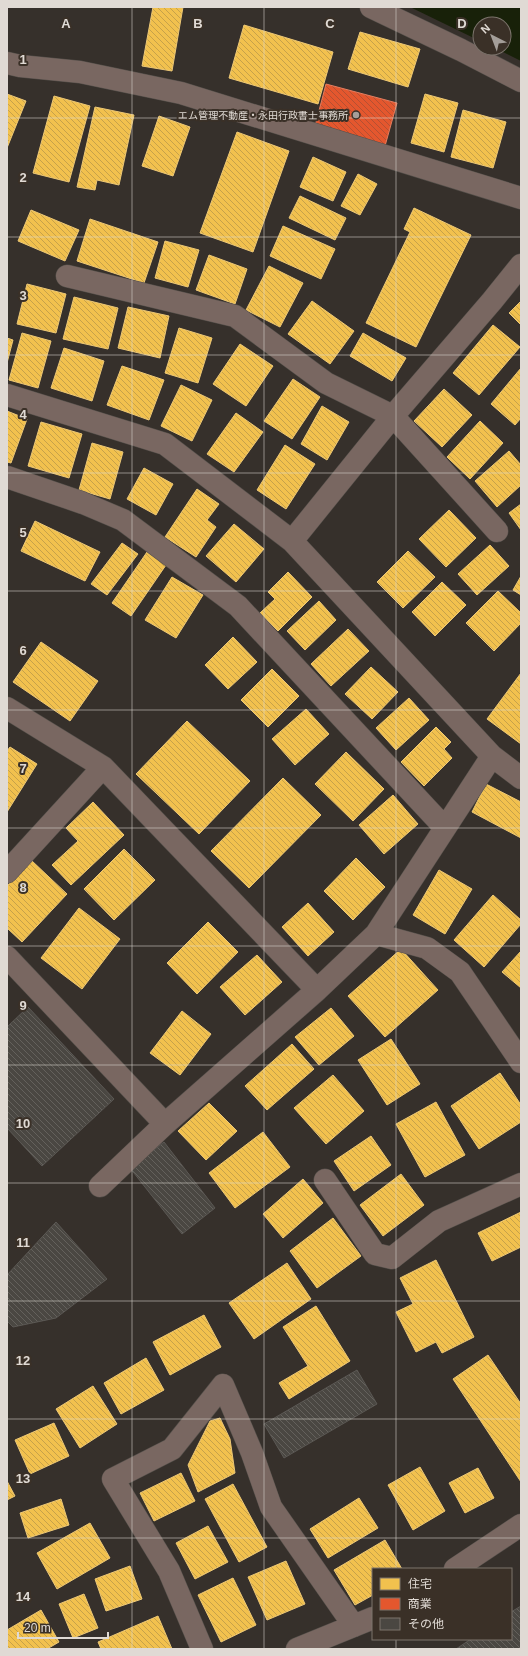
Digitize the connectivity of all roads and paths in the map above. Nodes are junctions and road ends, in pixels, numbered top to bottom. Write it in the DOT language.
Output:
graph roads {
  1 [pos="370,7"];
  2 [pos="7,63"];
  3 [pos="521,81"];
  4 [pos="521,198"];
  5 [pos="521,265"];
  6 [pos="67,276"];
  7 [pos="7,395"];
  8 [pos="393,416"];
  9 [pos="7,477"];
  10 [pos="497,531"];
  11 [pos="292,541"];
  12 [pos="7,708"];
  13 [pos="492,756"];
  14 [pos="102,767"];
  15 [pos="521,778"];
  16 [pos="445,828"];
  17 [pos="7,872"];
  18 [pos="376,934"];
  19 [pos="7,957"];
  20 [pos="317,990"];
  21 [pos="521,1062"];
  22 [pos="165,1124"];
  23 [pos="325,1180"];
  24 [pos="521,1184"];
  25 [pos="100,1186"];
  26 [pos="521,1525"];
  27 [pos="456,1568"];
  28 [pos="363,1622"];
  29 [pos="336,1642"];
  30 [pos="202,1649"];
  31 [pos="297,1649"];
  1 -- 3 [label="street"];
  2 -- 4 [label="street"];
  5 -- 8 [label="street"];
  6 -- 8 [label="street"];
  7 -- 11 [label="street"];
  8 -- 10 [label="street"];
  8 -- 11 [label="street"];
  9 -- 16 [label="street"];
  11 -- 13 [label="street"];
  12 -- 14 [label="street"];
  13 -- 15 [label="street"];
  13 -- 16 [label="street"];
  14 -- 17 [label="street"];
  14 -- 20 [label="street"];
  16 -- 18 [label="street"];
  18 -- 20 [label="street"];
  18 -- 21 [label="street"];
  19 -- 22 [label="street"];
  20 -- 22 [label="street"];
  22 -- 25 [label="street"];
  23 -- 24 [label="street"];
  26 -- 27 [label="street"];
  28 -- 29 [label="street"];
  28 -- 30 [label="street"];
  29 -- 31 [label="street"];
}
